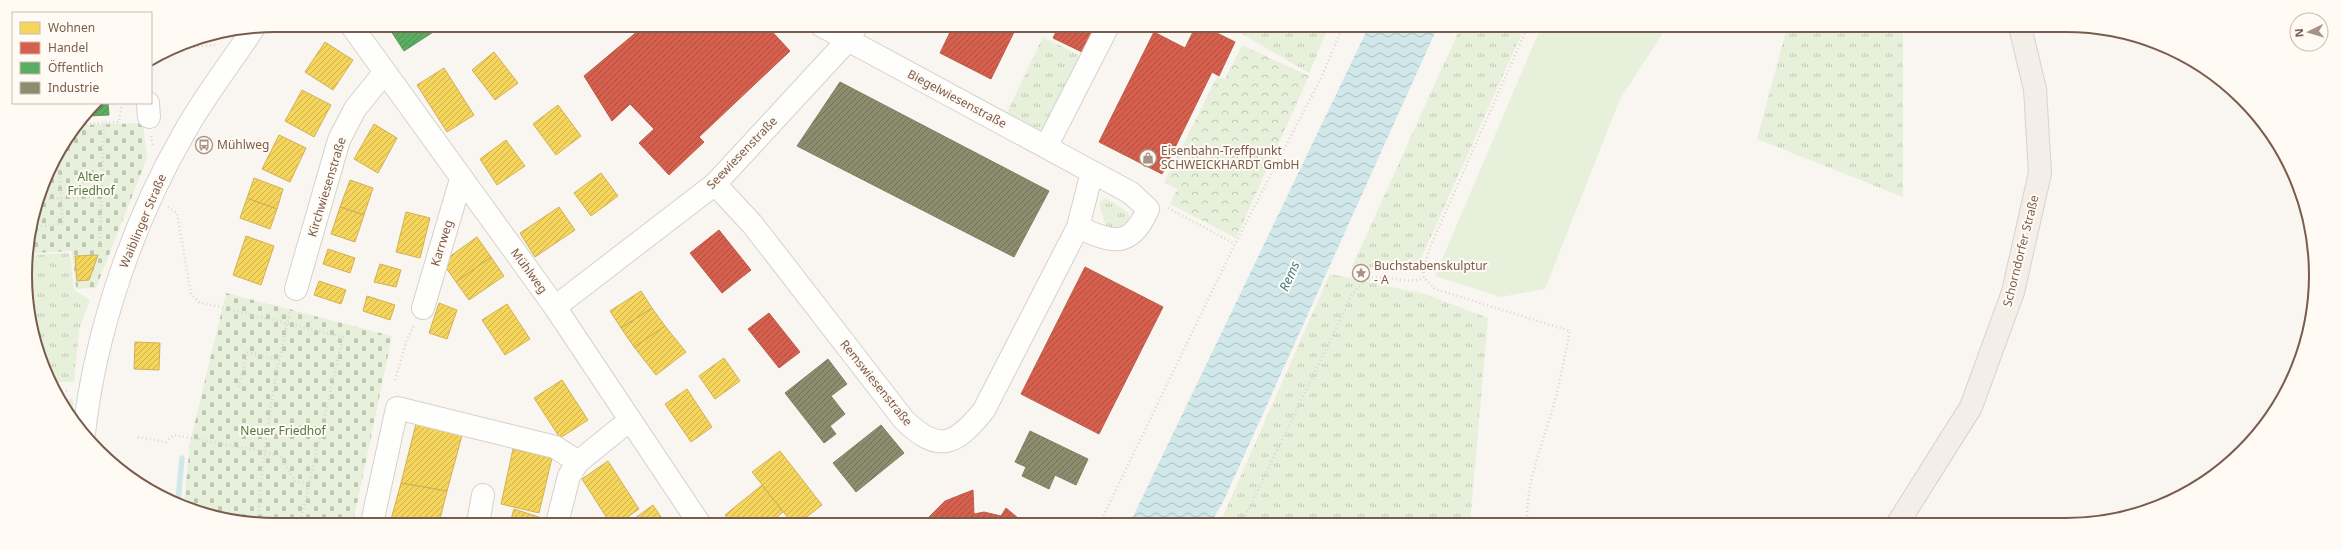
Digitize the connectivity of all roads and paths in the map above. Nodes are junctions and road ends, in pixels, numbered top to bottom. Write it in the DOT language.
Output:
graph roads {
  1 [pos="356,32"];
  2 [pos="1105,32"];
  3 [pos="1340,32"];
  4 [pos="1525,32"];
  5 [pos="2021,32"];
  6 [pos="852,33"];
  7 [pos="250,34"];
  8 [pos="219,41"];
  9 [pos="189,48"];
  10 [pos="384,73"];
  11 [pos="122,104"];
  12 [pos="85,123"];
  13 [pos="104,123"];
  14 [pos="1046,148"];
  15 [pos="59,165"];
  16 [pos="1092,172"];
  17 [pos="461,179"];
  18 [pos="715,184"];
  19 [pos="100,196"];
  20 [pos="61,198"];
  21 [pos="152,198"];
  22 [pos="44,200"];
  23 [pos="1148,209"];
  24 [pos="41,226"];
  25 [pos="1078,227"];
  26 [pos="1235,244"];
  27 [pos="100,246"];
  28 [pos="1424,278"];
  29 [pos="296,289"];
  30 [pos="555,307"];
  31 [pos="423,308"];
  32 [pos="287,324"];
  33 [pos="278,360"];
  34 [pos="395,380"];
  35 [pos="239,387"];
  36 [pos="630,420"];
  37 [pos="85,426"];
  38 [pos="138,437"];
  39 [pos="263,451"];
  40 [pos="578,462"];
  41 [pos="310,484"];
  42 [pos="483,495"];
  43 [pos="258,517"];
  44 [pos="301,518"];
  45 [pos="373,518"];
  46 [pos="479,518"];
  47 [pos="557,518"];
  48 [pos="696,518"];
  49 [pos="1102,518"];
  50 [pos="1244,518"];
  51 [pos="1528,518"];
  52 [pos="1901,518"];
  1 -- 10 [label="street, Mühlweg"];
  2 -- 14 [label="street"];
  3 -- 26 [label="path"];
  4 -- 28 [label="path"];
  5 -- 52 [label="main road, Schorndorfer Straße"];
  6 -- 14 [label="street, Biegelwiesenstraße"];
  6 -- 18 [label="street, Seewiesenstraße"];
  7 -- 21 [label="street, Waiblinger Straße"];
  8 -- 9 [label="path"];
  10 -- 17 [label="street, Mühlweg"];
  10 -- 29 [label="street, Kirchwiesenstraße"];
  11 -- 13 [label="path"];
  12 -- 13 [label="path"];
  13 -- 19 [label="path"];
  14 -- 16 [label="street, Biegelwiesenstraße"];
  15 -- 20 [label="path"];
  16 -- 23 [label="street, Biegelwiesenstraße"];
  16 -- 25 [label="street"];
  17 -- 30 [label="street, Mühlweg"];
  17 -- 31 [label="street, Karrweg"];
  18 -- 25 [label="street, Remswiesenstraße"];
  18 -- 30 [label="street, Seewiesenstraße"];
  19 -- 20 [label="path"];
  19 -- 27 [label="path"];
  20 -- 22 [label="path"];
  20 -- 24 [label="path"];
  21 -- 32 [label="path"];
  21 -- 37 [label="street, Waiblinger Straße"];
  23 -- 25 [label="street"];
  23 -- 26 [label="path"];
  26 -- 49 [label="path"];
  28 -- 50 [label="path"];
  28 -- 51 [label="path"];
  30 -- 36 [label="street, Mühlweg"];
  31 -- 34 [label="path"];
  32 -- 33 [label="path"];
  32 -- 41 [label="path"];
  33 -- 35 [label="path"];
  33 -- 39 [label="path"];
  36 -- 40 [label="street"];
  36 -- 48 [label="street, Mühlweg"];
  38 -- 39 [label="path"];
  39 -- 41 [label="path"];
  39 -- 43 [label="path"];
  40 -- 45 [label="street"];
  40 -- 47 [label="street"];
  41 -- 44 [label="path"];
  42 -- 46 [label="street"];
}
